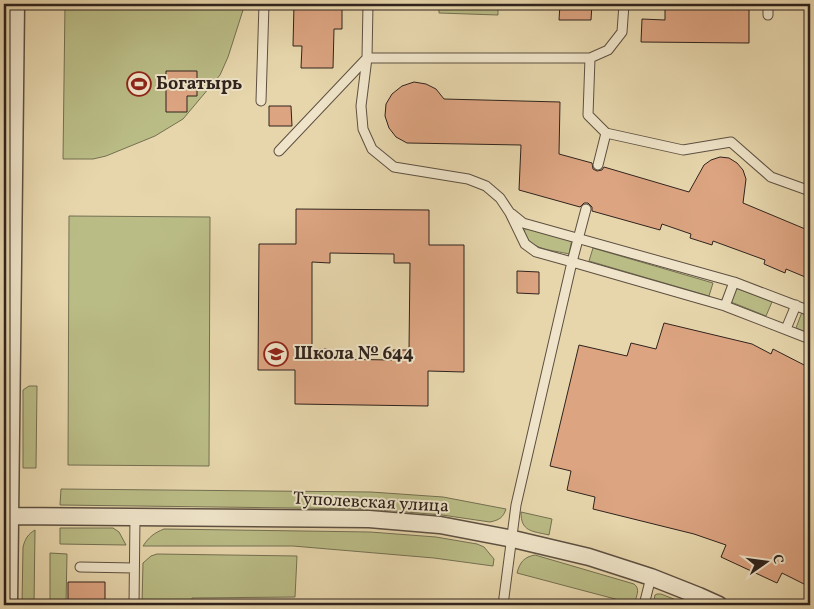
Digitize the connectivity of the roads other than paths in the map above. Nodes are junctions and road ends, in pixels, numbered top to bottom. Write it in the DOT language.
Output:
graph roads {
  1 [pos="16,4"];
  2 [pos="264,4"];
  3 [pos="368,4"];
  4 [pos="624,4"];
  5 [pos="768,4"];
  6 [pos="768,15"];
  7 [pos="367,58"];
  8 [pos="590,58"];
  9 [pos="261,101"];
  10 [pos="9,106"];
  11 [pos="606,133"];
  12 [pos="279,151"];
  13 [pos="598,165"];
  14 [pos="810,191"];
  15 [pos="586,209"];
  16 [pos="510,213"];
  17 [pos="579,238"];
  18 [pos="572,262"];
  19 [pos="734,282"];
  20 [pos="796,305"];
  21 [pos="725,306"];
  22 [pos="810,311"];
  23 [pos="786,329"];
  24 [pos="810,339"];
  25 [pos="10,516"];
  26 [pos="135,518"];
  27 [pos="513,539"];
  28 [pos="80,567"];
  29 [pos="134,568"];
  30 [pos="651,577"];
  31 [pos="9,605"];
  32 [pos="134,605"];
  33 [pos="503,605"];
  34 [pos="644,605"];
  35 [pos="719,605"];
  1 -- 10 [label="street"];
  2 -- 9 [label="lane"];
  3 -- 7 [label="lane"];
  4 -- 8 [label="lane"];
  5 -- 6 [label="lane"];
  7 -- 8 [label="lane"];
  7 -- 12 [label="lane"];
  7 -- 16 [label="lane"];
  8 -- 11 [label="lane"];
  10 -- 25 [label="street"];
  11 -- 13 [label="lane"];
  11 -- 14 [label="lane"];
  15 -- 17 [label="lane"];
  16 -- 17 [label="lane"];
  16 -- 18 [label="lane"];
  17 -- 18 [label="lane"];
  17 -- 19 [label="lane"];
  18 -- 21 [label="lane"];
  18 -- 27 [label="lane"];
  19 -- 20 [label="lane"];
  19 -- 21 [label="lane"];
  20 -- 22 [label="lane"];
  20 -- 23 [label="lane"];
  21 -- 23 [label="lane"];
  23 -- 24 [label="lane"];
  25 -- 26 [label="street, Туполевская улица"];
  25 -- 31 [label="street"];
  26 -- 27 [label="street, Туполевская улица"];
  26 -- 29 [label="lane"];
  27 -- 30 [label="street, Туполевская улица"];
  27 -- 33 [label="lane"];
  28 -- 29 [label="lane"];
  29 -- 32 [label="lane"];
  30 -- 34 [label="lane"];
  30 -- 35 [label="street, Туполевская улица"];
}
